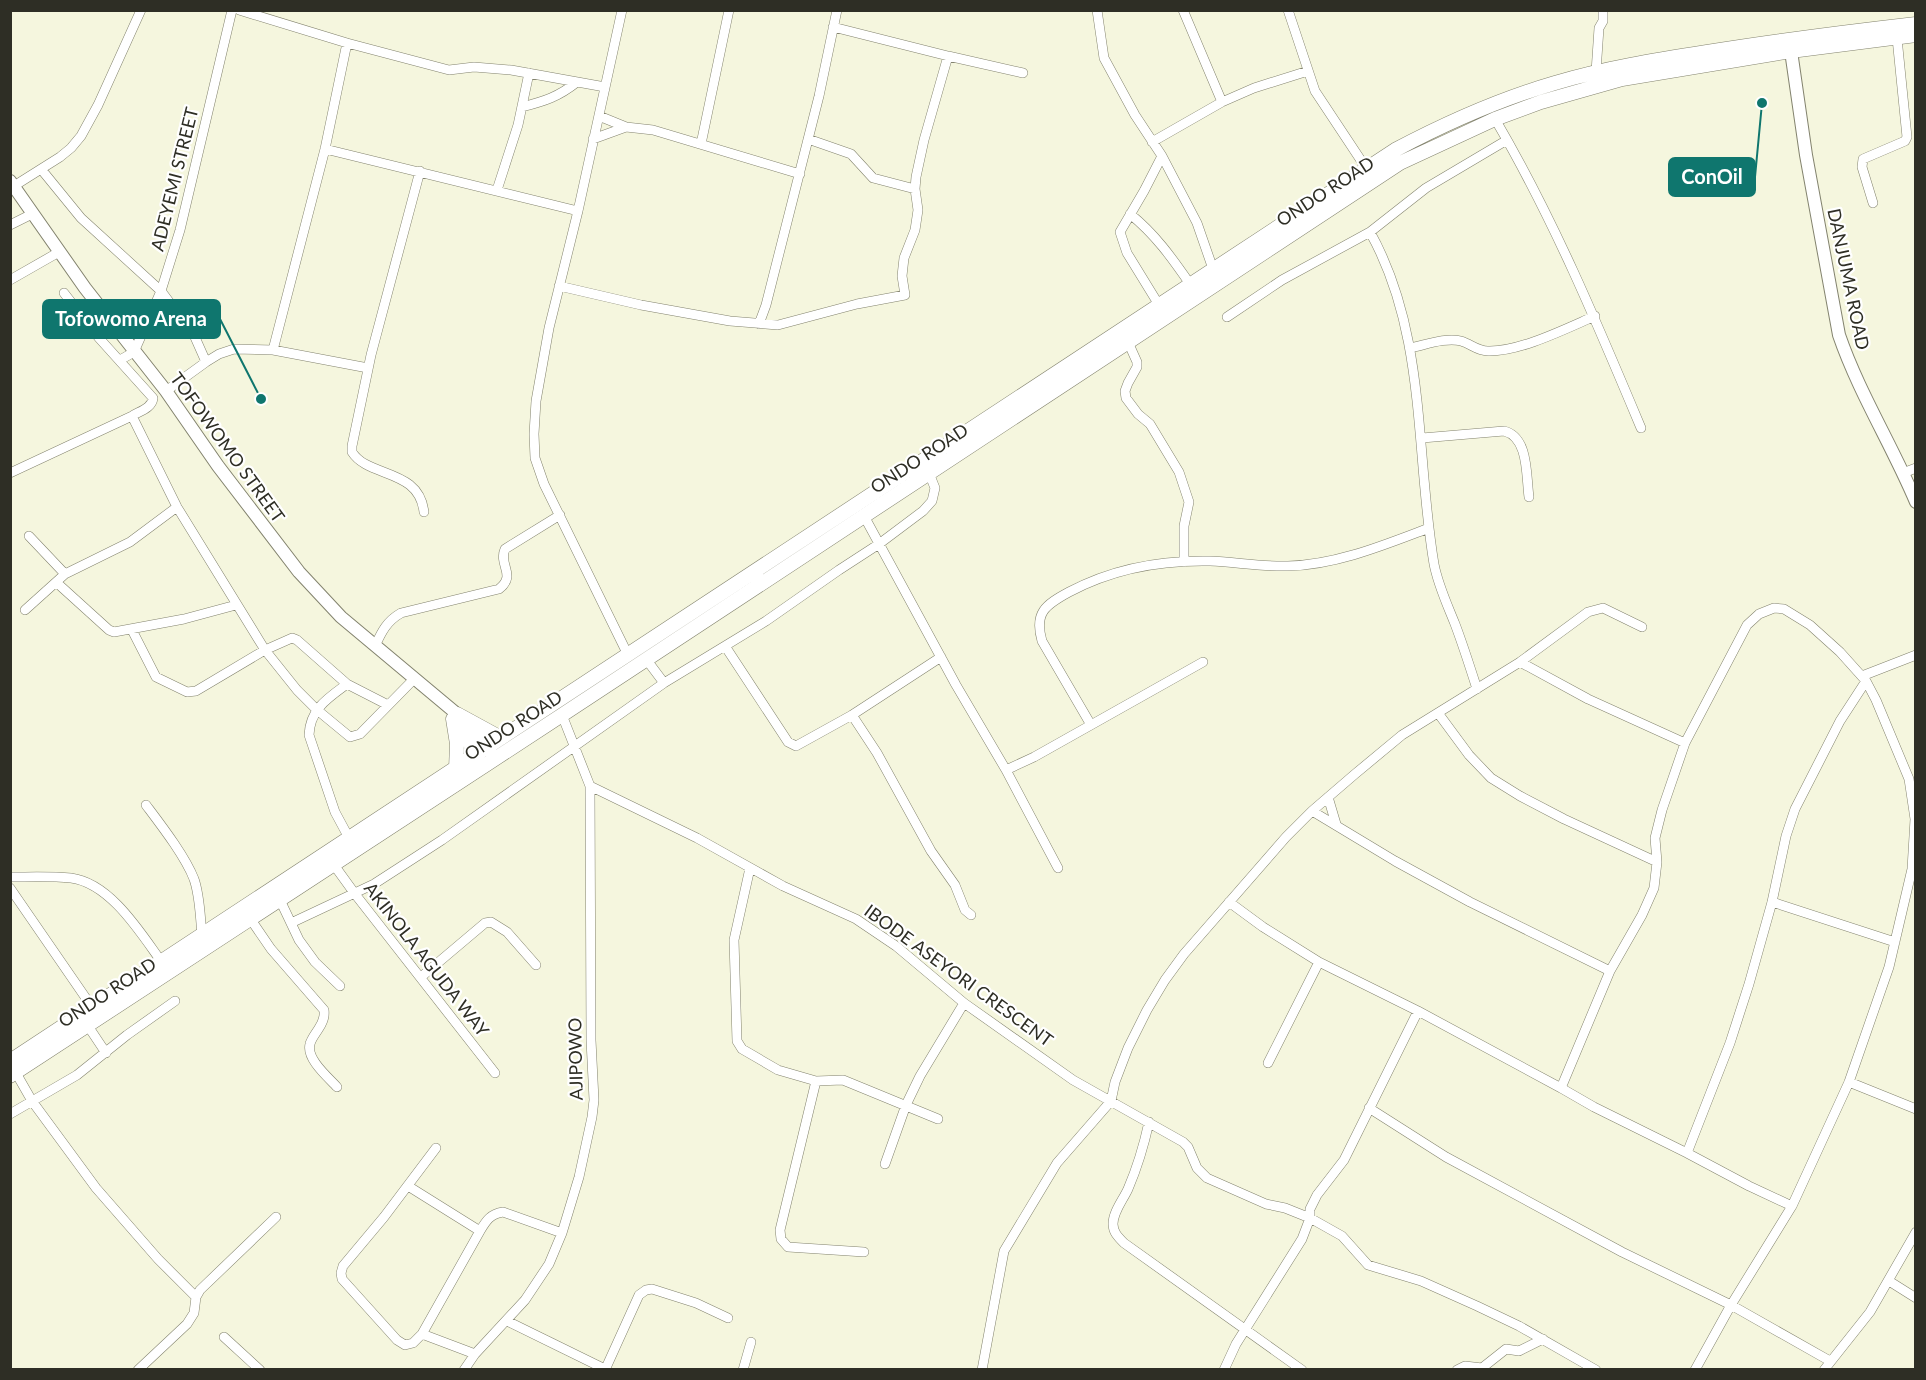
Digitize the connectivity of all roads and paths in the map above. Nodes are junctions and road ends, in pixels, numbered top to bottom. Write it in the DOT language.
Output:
graph roads {
  1 [pos="141,10"];
  2 [pos="232,10"];
  3 [pos="238,10"];
  4 [pos="622,10"];
  5 [pos="729,10"];
  6 [pos="837,10"];
  7 [pos="1097,10"];
  8 [pos="1183,10"];
  9 [pos="1288,10"];
  10 [pos="1603,10"];
  11 [pos="1916,24"];
  12 [pos="834,27"];
  13 [pos="1916,35"];
  14 [pos="1897,38"];
  15 [pos="347,43"];
  16 [pos="1791,51"];
  17 [pos="1732,54"];
  18 [pos="948,56"];
  19 [pos="1308,71"];
  20 [pos="1023,72"];
  21 [pos="1596,72"];
  22 [pos="529,74"];
  23 [pos="577,82"];
  24 [pos="605,87"];
  25 [pos="1222,102"];
  26 [pos="522,106"];
  27 [pos="599,116"];
  28 [pos="1495,119"];
  29 [pos="626,126"];
  30 [pos="593,139"];
  31 [pos="808,139"];
  32 [pos="1507,140"];
  33 [pos="1152,142"];
  34 [pos="702,144"];
  35 [pos="325,149"];
  36 [pos="1162,156"];
  37 [pos="1366,168"];
  38 [pos="41,169"];
  39 [pos="420,171"];
  40 [pos="800,174"];
  41 [pos="12,183"];
  42 [pos="915,189"];
  43 [pos="497,190"];
  44 [pos="1873,204"];
  45 [pos="578,211"];
  46 [pos="32,214"];
  47 [pos="1130,214"];
  48 [pos="10,225"];
  49 [pos="1370,232"];
  50 [pos="59,252"];
  51 [pos="1213,269"];
  52 [pos="10,280"];
  53 [pos="1190,284"];
  54 [pos="559,286"];
  55 [pos="161,291"];
  56 [pos="64,293"];
  57 [pos="1159,305"];
  58 [pos="1595,316"];
  59 [pos="1227,317"];
  60 [pos="759,324"];
  61 [pos="1128,342"];
  62 [pos="1410,348"];
  63 [pos="273,350"];
  64 [pos="134,351"];
  65 [pos="120,360"];
  66 [pos="206,362"];
  67 [pos="368,368"];
  68 [pos="166,391"];
  69 [pos="1030,398"];
  70 [pos="132,416"];
  71 [pos="1641,428"];
  72 [pos="1422,438"];
  73 [pos="1916,468"];
  74 [pos="10,473"];
  75 [pos="929,473"];
  76 [pos="1903,473"];
  77 [pos="1529,498"];
  78 [pos="1916,502"];
  79 [pos="177,507"];
  80 [pos="424,512"];
  81 [pos="560,515"];
  82 [pos="864,516"];
  83 [pos="1429,528"];
  84 [pos="29,536"];
  85 [pos="879,544"];
  86 [pos="1184,562"];
  87 [pos="65,574"];
  88 [pos="57,582"];
  89 [pos="236,605"];
  90 [pos="25,610"];
  91 [pos="1642,627"];
  92 [pos="132,630"];
  93 [pos="375,646"];
  94 [pos="725,646"];
  95 [pos="265,650"];
  96 [pos="628,655"];
  97 [pos="1916,655"];
  98 [pos="941,657"];
  99 [pos="646,659"];
  100 [pos="1203,662"];
  101 [pos="1520,662"];
  102 [pos="1864,678"];
  103 [pos="414,679"];
  104 [pos="347,684"];
  105 [pos="664,684"];
  106 [pos="1477,689"];
  107 [pos="388,705"];
  108 [pos="316,709"];
  109 [pos="453,713"];
  110 [pos="1438,713"];
  111 [pos="562,715"];
  112 [pos="852,715"];
  113 [pos="1091,725"];
  114 [pos="501,738"];
  115 [pos="1685,743"];
  116 [pos="575,747"];
  117 [pos="485,757"];
  118 [pos="456,769"];
  119 [pos="1006,770"];
  120 [pos="590,786"];
  121 [pos="1328,797"];
  122 [pos="146,805"];
  123 [pos="1312,811"];
  124 [pos="1336,824"];
  125 [pos="349,838"];
  126 [pos="1657,862"];
  127 [pos="334,865"];
  128 [pos="750,867"];
  129 [pos="1058,868"];
  130 [pos="10,877"];
  131 [pos="10,888"];
  132 [pos="355,894"];
  133 [pos="280,900"];
  134 [pos="1229,902"];
  135 [pos="1772,902"];
  136 [pos="243,907"];
  137 [pos="971,915"];
  138 [pos="251,920"];
  139 [pos="291,923"];
  140 [pos="201,934"];
  141 [pos="1895,942"];
  142 [pos="161,961"];
  143 [pos="1320,962"];
  144 [pos="536,965"];
  145 [pos="1610,971"];
  146 [pos="421,977"];
  147 [pos="340,986"];
  148 [pos="175,1001"];
  149 [pos="964,1003"];
  150 [pos="92,1007"];
  151 [pos="1418,1011"];
  152 [pos="88,1026"];
  153 [pos="106,1053"];
  154 [pos="1268,1063"];
  155 [pos="12,1070"];
  156 [pos="495,1073"];
  157 [pos="816,1081"];
  158 [pos="1849,1082"];
  159 [pos="337,1087"];
  160 [pos="1562,1088"];
  161 [pos="32,1101"];
  162 [pos="1111,1101"];
  163 [pos="906,1105"];
  164 [pos="1370,1108"];
  165 [pos="1916,1109"];
  166 [pos="10,1114"];
  167 [pos="938,1119"];
  168 [pos="1149,1122"];
  169 [pos="436,1148"];
  170 [pos="1687,1153"];
  171 [pos="885,1164"];
  172 [pos="408,1186"];
  173 [pos="1792,1206"];
  174 [pos="276,1216"];
  175 [pos="1310,1218"];
  176 [pos="480,1231"];
  177 [pos="1916,1232"];
  178 [pos="562,1233"];
  179 [pos="864,1252"];
  180 [pos="1889,1281"];
  181 [pos="196,1297"];
  182 [pos="1916,1298"];
  183 [pos="1731,1305"];
  184 [pos="728,1317"];
  185 [pos="507,1321"];
  186 [pos="1245,1330"];
  187 [pos="422,1334"];
  188 [pos="224,1337"];
  189 [pos="1543,1339"];
  190 [pos="751,1342"];
  191 [pos="475,1354"];
  192 [pos="1827,1365"];
  193 [pos="606,1369"];
  194 [pos="138,1370"];
  195 [pos="260,1370"];
  196 [pos="464,1370"];
  197 [pos="742,1370"];
  198 [pos="982,1370"];
  199 [pos="1224,1370"];
  200 [pos="1302,1370"];
  201 [pos="1457,1370"];
  202 [pos="1596,1370"];
  203 [pos="1695,1370"];
  1 -- 38 [label="street"];
  2 -- 55 [label="street, ADEYEMI STREET"];
  3 -- 15 [label="street"];
  4 -- 24 [label="street"];
  5 -- 34 [label="street"];
  6 -- 12 [label="street"];
  7 -- 33 [label="street"];
  8 -- 25 [label="street"];
  9 -- 19 [label="street"];
  10 -- 21 [label="street"];
  11 -- 17 [label="main road, ONDO ROAD"];
  12 -- 18 [label="street"];
  12 -- 31 [label="street"];
  13 -- 14 [label="main road, ONDO ROAD"];
  14 -- 16 [label="main road, ONDO ROAD"];
  14 -- 44 [label="street"];
  15 -- 22 [label="street"];
  15 -- 35 [label="street"];
  16 -- 17 [label="main road, ONDO ROAD"];
  16 -- 76 [label="street, DANJUMA ROAD"];
  17 -- 21 [label="main road, ONDO ROAD"];
  17 -- 28 [label="main road, ONDO ROAD"];
  18 -- 20 [label="street"];
  18 -- 42 [label="street"];
  19 -- 25 [label="street"];
  19 -- 37 [label="street"];
  21 -- 37 [label="main road, ONDO ROAD"];
  22 -- 23 [label="street"];
  22 -- 26 [label="street"];
  23 -- 24 [label="street"];
  23 -- 26 [label="street"];
  24 -- 27 [label="street"];
  25 -- 33 [label="street"];
  26 -- 43 [label="street"];
  27 -- 29 [label="street"];
  27 -- 30 [label="street"];
  28 -- 32 [label="street"];
  28 -- 61 [label="main road, ONDO ROAD"];
  29 -- 30 [label="street"];
  29 -- 34 [label="street"];
  30 -- 45 [label="street"];
  31 -- 40 [label="street"];
  31 -- 42 [label="street"];
  32 -- 49 [label="street"];
  32 -- 58 [label="street"];
  33 -- 36 [label="street"];
  34 -- 40 [label="street"];
  35 -- 39 [label="street"];
  35 -- 63 [label="street"];
  36 -- 47 [label="street"];
  36 -- 51 [label="street"];
  37 -- 51 [label="main road, ONDO ROAD"];
  38 -- 41 [label="street"];
  38 -- 55 [label="street"];
  39 -- 43 [label="street"];
  39 -- 67 [label="street"];
  40 -- 60 [label="street"];
  41 -- 46 [label="street, TOFOWOMO STREET"];
  42 -- 60 [label="street"];
  43 -- 45 [label="street"];
  45 -- 54 [label="street"];
  46 -- 48 [label="street"];
  46 -- 50 [label="street, TOFOWOMO STREET"];
  47 -- 53 [label="street"];
  47 -- 57 [label="street"];
  49 -- 59 [label="street"];
  49 -- 62 [label="street"];
  50 -- 52 [label="street"];
  50 -- 64 [label="street, TOFOWOMO STREET"];
  51 -- 53 [label="main road, ONDO ROAD"];
  53 -- 57 [label="main road, ONDO ROAD"];
  54 -- 60 [label="street"];
  54 -- 81 [label="street"];
  55 -- 64 [label="street, ADEYEMI STREET"];
  55 -- 66 [label="street"];
  56 -- 65 [label="street"];
  57 -- 69 [label="main road, ONDO ROAD"];
  58 -- 62 [label="street"];
  58 -- 71 [label="street"];
  61 -- 69 [label="main road, ONDO ROAD"];
  61 -- 86 [label="street"];
  62 -- 72 [label="street"];
  63 -- 66 [label="street"];
  63 -- 67 [label="street"];
  64 -- 65 [label="street"];
  64 -- 68 [label="street, TOFOWOMO STREET"];
  65 -- 70 [label="street"];
  66 -- 68 [label="street"];
  67 -- 80 [label="street"];
  68 -- 93 [label="street, TOFOWOMO STREET"];
  69 -- 75 [label="main road, ONDO ROAD"];
  69 -- 96 [label="main road, ONDO ROAD"];
  70 -- 74 [label="street"];
  70 -- 79 [label="street"];
  72 -- 77 [label="street"];
  72 -- 83 [label="street"];
  73 -- 76 [label="street"];
  75 -- 82 [label="main road, ONDO ROAD"];
  75 -- 85 [label="street"];
  76 -- 78 [label="street, DANJUMA ROAD"];
  79 -- 87 [label="street"];
  79 -- 89 [label="street"];
  81 -- 93 [label="street"];
  81 -- 96 [label="street"];
  82 -- 85 [label="street"];
  82 -- 99 [label="main road, ONDO ROAD"];
  83 -- 86 [label="street"];
  83 -- 106 [label="street"];
  84 -- 87 [label="street"];
  85 -- 94 [label="street"];
  85 -- 98 [label="street"];
  86 -- 113 [label="street"];
  87 -- 88 [label="street"];
  88 -- 90 [label="street"];
  88 -- 92 [label="street"];
  89 -- 92 [label="street"];
  89 -- 95 [label="street"];
  91 -- 101 [label="street"];
  92 -- 95 [label="street"];
  93 -- 103 [label="street, TOFOWOMO STREET"];
  94 -- 105 [label="street"];
  94 -- 112 [label="street"];
  95 -- 104 [label="street"];
  95 -- 108 [label="street"];
  96 -- 114 [label="main road, ONDO ROAD"];
  97 -- 102 [label="street"];
  98 -- 112 [label="street"];
  98 -- 119 [label="street"];
  99 -- 105 [label="street"];
  99 -- 111 [label="main road, ONDO ROAD"];
  100 -- 113 [label="street"];
  101 -- 106 [label="street"];
  101 -- 115 [label="street"];
  102 -- 115 [label="street"];
  102 -- 135 [label="street"];
  102 -- 141 [label="street"];
  103 -- 107 [label="street"];
  103 -- 109 [label="street, TOFOWOMO STREET"];
  104 -- 107 [label="street"];
  104 -- 108 [label="street"];
  105 -- 116 [label="street"];
  106 -- 110 [label="street"];
  107 -- 108 [label="street"];
  108 -- 125 [label="street"];
  109 -- 114 [label="main road"];
  109 -- 117 [label="street, TOFOWOMO STREET"];
  109 -- 118 [label="main road"];
  110 -- 121 [label="street"];
  110 -- 126 [label="street"];
  111 -- 116 [label="street, AJIPOWO"];
  111 -- 117 [label="main road, ONDO ROAD"];
  112 -- 137 [label="street"];
  113 -- 119 [label="street"];
  114 -- 117 [label="main road, ONDO ROAD"];
  115 -- 126 [label="street"];
  116 -- 120 [label="street, AJIPOWO"];
  116 -- 132 [label="street"];
  117 -- 118 [label="main road, ONDO ROAD"];
  117 -- 127 [label="main road, ONDO ROAD"];
  118 -- 125 [label="main road, ONDO ROAD"];
  119 -- 129 [label="street"];
  120 -- 128 [label="street, IBODE ASEYORI CRESCENT"];
  120 -- 178 [label="street, AJIPOWO"];
  121 -- 123 [label="street"];
  121 -- 124 [label="street"];
  122 -- 140 [label="street"];
  123 -- 124 [label="street"];
  123 -- 134 [label="street"];
  124 -- 145 [label="street"];
  125 -- 136 [label="main road, ONDO ROAD"];
  126 -- 145 [label="street"];
  127 -- 132 [label="street, AKINOLA AGUDA WAY"];
  127 -- 133 [label="main road, ONDO ROAD"];
  128 -- 149 [label="street, IBODE ASEYORI CRESCENT"];
  128 -- 157 [label="street"];
  130 -- 142 [label="street"];
  131 -- 150 [label="street"];
  132 -- 139 [label="street"];
  132 -- 146 [label="street, AKINOLA AGUDA WAY"];
  133 -- 138 [label="main road, ONDO ROAD"];
  133 -- 139 [label="street"];
  134 -- 143 [label="street"];
  134 -- 162 [label="street"];
  135 -- 141 [label="street"];
  135 -- 170 [label="street"];
  136 -- 138 [label="street"];
  136 -- 140 [label="main road, ONDO ROAD"];
  138 -- 152 [label="main road, ONDO ROAD"];
  138 -- 159 [label="street"];
  139 -- 147 [label="street"];
  140 -- 142 [label="main road, ONDO ROAD"];
  141 -- 158 [label="street"];
  142 -- 150 [label="main road, ONDO ROAD"];
  143 -- 151 [label="street"];
  143 -- 154 [label="street"];
  144 -- 146 [label="street"];
  145 -- 160 [label="street"];
  146 -- 156 [label="street, AKINOLA AGUDA WAY"];
  148 -- 153 [label="street"];
  149 -- 162 [label="street, IBODE ASEYORI CRESCENT"];
  149 -- 163 [label="street"];
  150 -- 155 [label="main road, ONDO ROAD"];
  151 -- 160 [label="street"];
  151 -- 164 [label="street"];
  152 -- 153 [label="street"];
  152 -- 155 [label="main road, ONDO ROAD"];
  153 -- 161 [label="street"];
  155 -- 161 [label="street"];
  157 -- 163 [label="street"];
  157 -- 179 [label="street"];
  158 -- 165 [label="street"];
  158 -- 173 [label="street"];
  160 -- 170 [label="street"];
  161 -- 166 [label="street"];
  161 -- 181 [label="street"];
  162 -- 168 [label="street, IBODE ASEYORI CRESCENT"];
  162 -- 198 [label="street"];
  163 -- 167 [label="street"];
  163 -- 171 [label="street"];
  164 -- 175 [label="street"];
  164 -- 183 [label="street"];
  168 -- 175 [label="street, IBODE ASEYORI CRESCENT"];
  168 -- 186 [label="street"];
  169 -- 172 [label="street"];
  170 -- 173 [label="street"];
  172 -- 176 [label="street"];
  172 -- 187 [label="street"];
  173 -- 183 [label="street"];
  174 -- 181 [label="street"];
  175 -- 186 [label="street"];
  175 -- 189 [label="street, IBODE ASEYORI CRESCENT"];
  176 -- 178 [label="street"];
  176 -- 187 [label="street"];
  177 -- 180 [label="street"];
  178 -- 185 [label="street, AJIPOWO"];
  180 -- 182 [label="street"];
  180 -- 192 [label="street"];
  181 -- 194 [label="street"];
  183 -- 192 [label="street"];
  183 -- 203 [label="street"];
  184 -- 193 [label="street"];
  185 -- 191 [label="street, AJIPOWO"];
  185 -- 193 [label="street"];
  186 -- 199 [label="street"];
  186 -- 200 [label="street"];
  187 -- 191 [label="street"];
  188 -- 195 [label="street"];
  189 -- 201 [label="street"];
  189 -- 202 [label="street, IBODE ASEYORI CRESCENT"];
  190 -- 197 [label="street"];
  191 -- 196 [label="street, AJIPOWO"];
}
